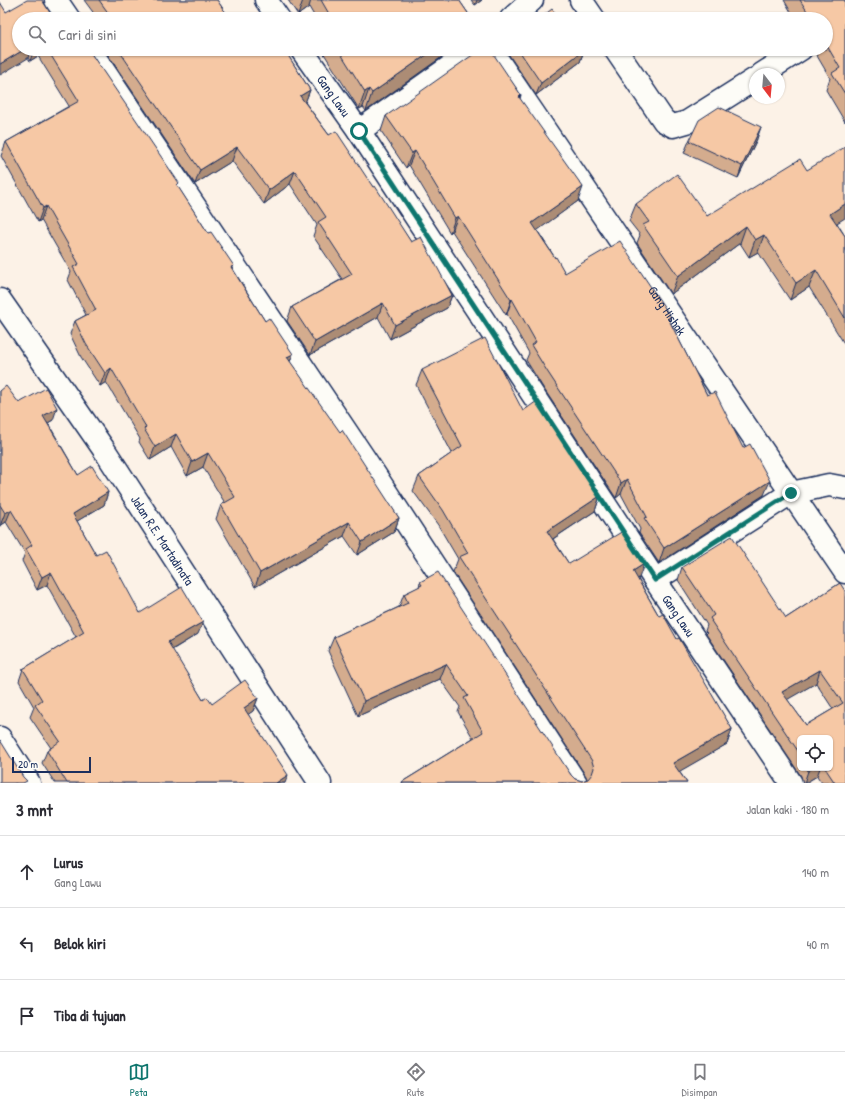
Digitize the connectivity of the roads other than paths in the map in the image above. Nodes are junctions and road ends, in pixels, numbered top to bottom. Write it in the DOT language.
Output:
graph roads {
  1 [pos="56,0"];
  2 [pos="266,0"];
  3 [pos="532,0"];
  4 [pos="581,0"];
  5 [pos="64,12"];
  6 [pos="274,12"];
  7 [pos="519,12"];
  8 [pos="589,12"];
  9 [pos="94,56"];
  10 [pos="306,56"];
  11 [pos="465,56"];
  12 [pos="495,56"];
  13 [pos="620,56"];
  14 [pos="790,56"];
  15 [pos="771,68"];
  16 [pos="749,83"];
  17 [pos="359,131"];
  18 [pos="0,300"];
  19 [pos="845,488"];
  20 [pos="791,493"];
  21 [pos="845,572"];
  22 [pos="655,580"];
  23 [pos="0,738"];
  24 [pos="29,783"];
  25 [pos="320,783"];
  26 [pos="576,783"];
  27 [pos="791,783"];
  1 -- 5 [label="street"];
  2 -- 6 [label="street"];
  3 -- 7 [label="street"];
  4 -- 8 [label="street"];
  9 -- 26 [label="street"];
  10 -- 17 [label="street, Gang Lawu"];
  11 -- 17 [label="street"];
  12 -- 20 [label="street, Gang Hishak"];
  13 -- 16 [label="street"];
  14 -- 15 [label="street"];
  17 -- 22 [label="street, Gang Lawu"];
  18 -- 25 [label="street, Jalan R.E. Martadinata"];
  19 -- 20 [label="street"];
  20 -- 21 [label="street, Gang Hishak"];
  20 -- 22 [label="street"];
  22 -- 27 [label="street, Gang Lawu"];
  23 -- 24 [label="street"];
}
